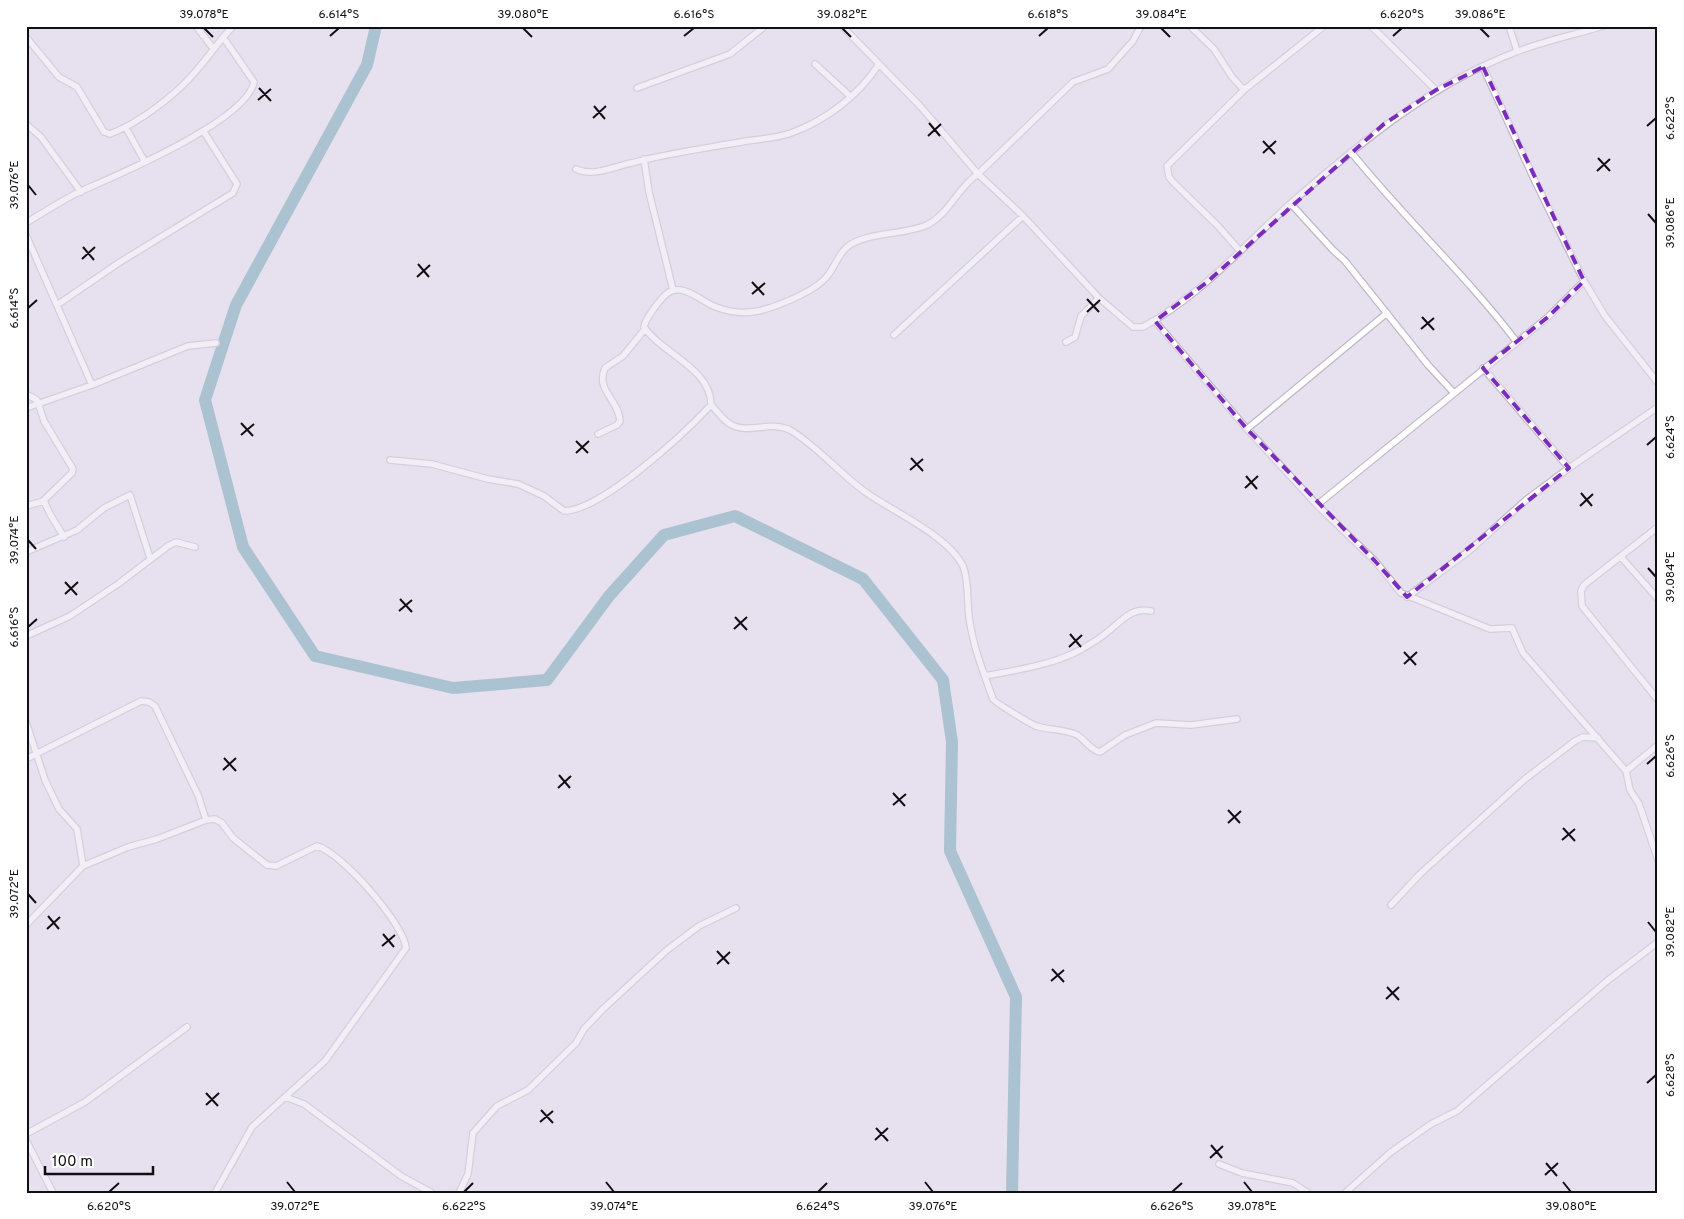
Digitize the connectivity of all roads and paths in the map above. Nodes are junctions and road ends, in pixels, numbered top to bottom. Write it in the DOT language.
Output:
graph roads {
  1 [pos="196,26"];
  2 [pos="233,26"];
  3 [pos="765,26"];
  4 [pos="842,26"];
  5 [pos="1141,26"];
  6 [pos="1190,26"];
  7 [pos="1324,26"];
  8 [pos="1371,26"];
  9 [pos="1509,26"];
  10 [pos="1603,26"];
  11 [pos="26,37"];
  12 [pos="223,37"];
  13 [pos="212,47"];
  14 [pos="1517,52"];
  15 [pos="815,64"];
  16 [pos="880,64"];
  17 [pos="1483,67"];
  18 [pos="636,88"];
  19 [pos="1244,90"];
  20 [pos="1436,90"];
  21 [pos="851,97"];
  22 [pos="26,124"];
  23 [pos="126,128"];
  24 [pos="204,132"];
  25 [pos="1351,152"];
  26 [pos="644,159"];
  27 [pos="145,162"];
  28 [pos="576,169"];
  29 [pos="978,174"];
  30 [pos="81,192"];
  31 [pos="1291,204"];
  32 [pos="1022,216"];
  33 [pos="26,223"];
  34 [pos="26,235"];
  35 [pos="1240,250"];
  36 [pos="1584,281"];
  37 [pos="673,290"];
  38 [pos="1099,298"];
  39 [pos="57,305"];
  40 [pos="1387,314"];
  41 [pos="1155,321"];
  42 [pos="645,329"];
  43 [pos="894,335"];
  44 [pos="1516,341"];
  45 [pos="1066,342"];
  46 [pos="216,343"];
  47 [pos="1483,368"];
  48 [pos="1658,382"];
  49 [pos="92,385"];
  50 [pos="1454,393"];
  51 [pos="26,394"];
  52 [pos="39,404"];
  53 [pos="711,405"];
  54 [pos="1658,407"];
  55 [pos="26,408"];
  56 [pos="1246,429"];
  57 [pos="598,434"];
  58 [pos="390,460"];
  59 [pos="1570,468"];
  60 [pos="44,500"];
  61 [pos="1317,505"];
  62 [pos="26,506"];
  63 [pos="1658,527"];
  64 [pos="64,537"];
  65 [pos="195,547"];
  66 [pos="26,552"];
  67 [pos="1621,557"];
  68 [pos="150,558"];
  69 [pos="1407,597"];
  70 [pos="1658,599"];
  71 [pos="1151,611"];
  72 [pos="26,636"];
  73 [pos="985,676"];
  74 [pos="1658,700"];
  75 [pos="1237,719"];
  76 [pos="26,722"];
  77 [pos="28,729"];
  78 [pos="1598,738"];
  79 [pos="1658,745"];
  80 [pos="36,756"];
  81 [pos="26,759"];
  82 [pos="1626,771"];
  83 [pos="206,820"];
  84 [pos="1658,860"];
  85 [pos="83,866"];
  86 [pos="1391,905"];
  87 [pos="736,908"];
  88 [pos="26,925"];
  89 [pos="1658,942"];
  90 [pos="187,1027"];
  91 [pos="285,1097"];
  92 [pos="26,1134"];
  93 [pos="26,1140"];
  94 [pos="1219,1164"];
  95 [pos="53,1193"];
  96 [pos="215,1193"];
  97 [pos="432,1193"];
  98 [pos="459,1193"];
  99 [pos="1308,1193"];
  100 [pos="1345,1193"];
  1 -- 13 [label="street"];
  2 -- 12 [label="street"];
  3 -- 18 [label="street"];
  4 -- 16 [label="street"];
  5 -- 29 [label="street"];
  6 -- 19 [label="street"];
  7 -- 19 [label="street"];
  8 -- 20 [label="street"];
  9 -- 14 [label="street"];
  10 -- 14 [label="street"];
  11 -- 23 [label="street"];
  12 -- 13 [label="street"];
  12 -- 24 [label="street"];
  13 -- 23 [label="street"];
  14 -- 17 [label="street"];
  15 -- 21 [label="street"];
  16 -- 21 [label="street"];
  16 -- 29 [label="street"];
  17 -- 20 [label="street"];
  17 -- 36 [label="street"];
  19 -- 35 [label="street"];
  20 -- 25 [label="street"];
  21 -- 26 [label="street"];
  22 -- 30 [label="street"];
  23 -- 27 [label="street"];
  24 -- 27 [label="street"];
  24 -- 39 [label="street"];
  25 -- 31 [label="street"];
  25 -- 44 [label="street"];
  26 -- 28 [label="street"];
  26 -- 37 [label="street"];
  27 -- 30 [label="street"];
  29 -- 32 [label="street"];
  29 -- 37 [label="street"];
  30 -- 33 [label="street"];
  31 -- 35 [label="street"];
  31 -- 40 [label="street"];
  32 -- 38 [label="street"];
  32 -- 43 [label="street"];
  34 -- 39 [label="street"];
  35 -- 41 [label="street"];
  36 -- 44 [label="street"];
  36 -- 48 [label="street"];
  37 -- 42 [label="street"];
  38 -- 41 [label="street"];
  38 -- 45 [label="street"];
  39 -- 49 [label="street"];
  40 -- 50 [label="street"];
  40 -- 56 [label="street"];
  41 -- 56 [label="street"];
  42 -- 53 [label="street"];
  42 -- 57 [label="street"];
  44 -- 47 [label="street"];
  46 -- 49 [label="street"];
  47 -- 50 [label="street"];
  47 -- 59 [label="street"];
  49 -- 52 [label="street"];
  50 -- 61 [label="street"];
  51 -- 52 [label="street"];
  52 -- 55 [label="street"];
  52 -- 60 [label="street"];
  53 -- 58 [label="street"];
  53 -- 73 [label="street"];
  54 -- 59 [label="street"];
  56 -- 61 [label="street"];
  59 -- 69 [label="street"];
  60 -- 62 [label="street"];
  60 -- 64 [label="street"];
  61 -- 69 [label="street"];
  63 -- 67 [label="street"];
  64 -- 66 [label="street"];
  64 -- 68 [label="street"];
  65 -- 68 [label="street"];
  67 -- 70 [label="street"];
  67 -- 74 [label="street"];
  68 -- 72 [label="street"];
  69 -- 78 [label="street"];
  71 -- 73 [label="street"];
  73 -- 75 [label="street"];
  76 -- 77 [label="street"];
  77 -- 80 [label="street"];
  78 -- 82 [label="street"];
  78 -- 86 [label="street"];
  79 -- 82 [label="street"];
  80 -- 81 [label="street"];
  80 -- 83 [label="street"];
  80 -- 85 [label="street"];
  82 -- 84 [label="street"];
  83 -- 85 [label="street"];
  83 -- 91 [label="street"];
  85 -- 88 [label="street"];
  87 -- 98 [label="street"];
  89 -- 100 [label="street"];
  90 -- 92 [label="street"];
  91 -- 96 [label="street"];
  91 -- 97 [label="street"];
  93 -- 95 [label="street"];
  94 -- 99 [label="street"];
}
